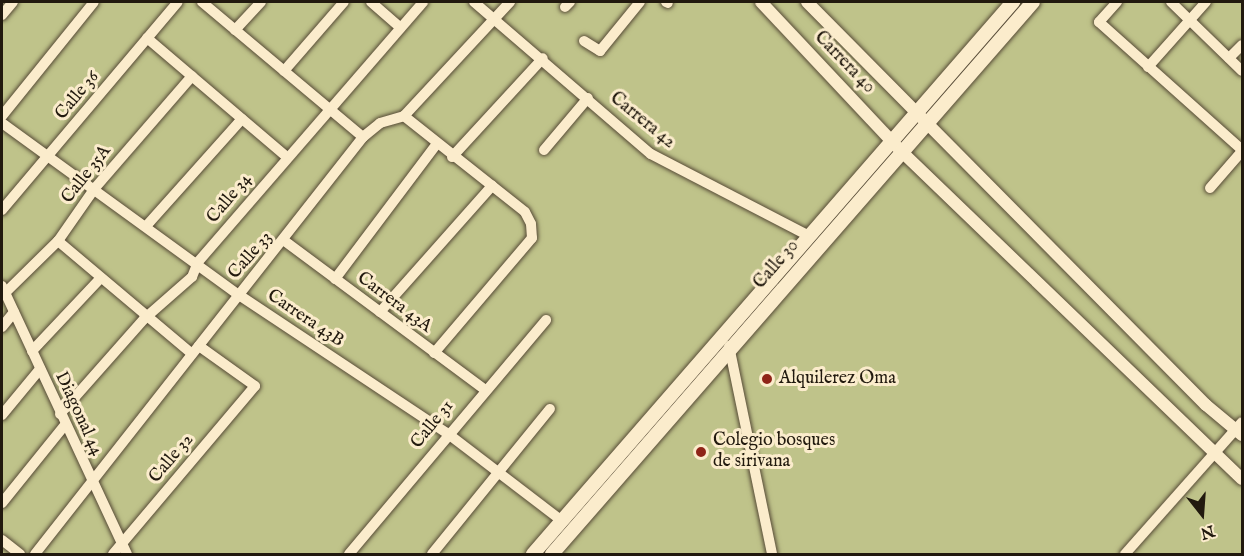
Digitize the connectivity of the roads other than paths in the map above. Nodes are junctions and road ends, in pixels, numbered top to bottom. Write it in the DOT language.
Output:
graph roads {
  1 [pos="13,2"];
  2 [pos="93,2"];
  3 [pos="178,2"];
  4 [pos="202,2"];
  5 [pos="261,2"];
  6 [pos="344,2"];
  7 [pos="371,2"];
  8 [pos="423,2"];
  9 [pos="474,2"];
  10 [pos="510,2"];
  11 [pos="640,2"];
  12 [pos="761,2"];
  13 [pos="807,2"];
  14 [pos="1013,2"];
  15 [pos="1032,2"];
  16 [pos="1117,2"];
  17 [pos="1171,2"];
  18 [pos="1206,2"];
  19 [pos="2,15"];
  20 [pos="1190,19"];
  21 [pos="495,20"];
  22 [pos="400,27"];
  23 [pos="235,30"];
  24 [pos="147,38"];
  25 [pos="584,41"];
  26 [pos="1242,45"];
  27 [pos="543,58"];
  28 [pos="1229,58"];
  29 [pos="1148,67"];
  30 [pos="284,71"];
  31 [pos="1242,71"];
  32 [pos="192,76"];
  33 [pos="588,98"];
  34 [pos="327,109"];
  35 [pos="914,113"];
  36 [pos="2,116"];
  37 [pos="404,116"];
  38 [pos="243,119"];
  39 [pos="2,123"];
  40 [pos="925,125"];
  41 [pos="363,137"];
  42 [pos="891,138"];
  43 [pos="436,145"];
  44 [pos="544,150"];
  45 [pos="1242,150"];
  46 [pos="901,151"];
  47 [pos="49,157"];
  48 [pos="287,157"];
  49 [pos="452,157"];
  50 [pos="492,186"];
  51 [pos="95,188"];
  52 [pos="1210,188"];
  53 [pos="2,210"];
  54 [pos="148,224"];
  55 [pos="809,236"];
  56 [pos="58,241"];
  57 [pos="285,242"];
  58 [pos="198,262"];
  59 [pos="335,279"];
  60 [pos="99,280"];
  61 [pos="3,290"];
  62 [pos="239,295"];
  63 [pos="14,312"];
  64 [pos="380,312"];
  65 [pos="144,319"];
  66 [pos="546,320"];
  67 [pos="2,327"];
  68 [pos="725,343"];
  69 [pos="195,350"];
  70 [pos="32,351"];
  71 [pos="434,353"];
  72 [pos="40,369"];
  73 [pos="484,389"];
  74 [pos="550,409"];
  75 [pos="60,414"];
  76 [pos="2,415"];
  77 [pos="65,425"];
  78 [pos="1240,429"];
  79 [pos="447,434"];
  80 [pos="1214,454"];
  81 [pos="498,473"];
  82 [pos="1242,479"];
  83 [pos="91,482"];
  84 [pos="2,503"];
  85 [pos="562,521"];
  86 [pos="2,540"];
  87 [pos="124,549"];
  88 [pos="20,555"];
  89 [pos="35,555"];
  90 [pos="113,555"];
  91 [pos="349,555"];
  92 [pos="432,555"];
  93 [pos="533,555"];
  94 [pos="552,555"];
  95 [pos="772,555"];
  96 [pos="1125,555"];
  1 -- 19 [label="street"];
  2 -- 36 [label="street"];
  3 -- 24 [label="street, Calle 36"];
  4 -- 23 [label="street"];
  5 -- 23 [label="street"];
  6 -- 30 [label="street"];
  7 -- 22 [label="street"];
  8 -- 22 [label="street, Calle 34"];
  9 -- 21 [label="street, Carrera 42"];
  10 -- 21 [label="street, Calle 33"];
  11 -- 25 [label="street"];
  12 -- 42 [label="street, Carrera 40"];
  13 -- 35 [label="street"];
  14 -- 35 [label="main road, Calle 30"];
  15 -- 40 [label="main road, Calle 30"];
  16 -- 29 [label="street"];
  17 -- 20 [label="street"];
  18 -- 20 [label="street"];
  20 -- 28 [label="street"];
  20 -- 29 [label="street"];
  21 -- 27 [label="street, Carrera 42"];
  21 -- 37 [label="street, Calle 33"];
  22 -- 34 [label="street, Calle 34"];
  23 -- 30 [label="street"];
  24 -- 32 [label="street"];
  24 -- 47 [label="street, Calle 36"];
  26 -- 28 [label="street"];
  27 -- 33 [label="street, Carrera 42"];
  27 -- 49 [label="street"];
  28 -- 31 [label="street"];
  29 -- 45 [label="street"];
  30 -- 34 [label="street"];
  32 -- 38 [label="street"];
  32 -- 51 [label="street, Calle 35A"];
  33 -- 44 [label="street"];
  33 -- 55 [label="street, Carrera 42"];
  34 -- 41 [label="street"];
  34 -- 48 [label="street, Calle 34"];
  35 -- 40 [label="street"];
  35 -- 42 [label="main road, Calle 30"];
  37 -- 41 [label="street, Calle 33"];
  37 -- 43 [label="street"];
  38 -- 48 [label="street"];
  38 -- 54 [label="street"];
  39 -- 47 [label="street, Carrera 43B"];
  40 -- 46 [label="main road, Calle 30"];
  40 -- 78 [label="street"];
  41 -- 57 [label="street, Calle 33"];
  42 -- 46 [label="street, Carrera 40"];
  42 -- 55 [label="main road, Calle 30"];
  43 -- 49 [label="street"];
  43 -- 59 [label="street"];
  45 -- 52 [label="street"];
  46 -- 68 [label="main road, Calle 30"];
  46 -- 80 [label="street, Carrera 40"];
  47 -- 51 [label="street, Carrera 43B"];
  47 -- 53 [label="street, Calle 36"];
  48 -- 58 [label="street, Calle 34"];
  49 -- 50 [label="street"];
  50 -- 64 [label="street"];
  50 -- 71 [label="street"];
  51 -- 54 [label="street, Carrera 43B"];
  51 -- 56 [label="street, Calle 35A"];
  54 -- 58 [label="street, Carrera 43B"];
  55 -- 68 [label="main road, Calle 30"];
  56 -- 60 [label="street"];
  56 -- 61 [label="street, Calle 35A"];
  57 -- 59 [label="street, Carrera 43A"];
  57 -- 62 [label="street, Calle 33"];
  58 -- 62 [label="street, Carrera 43B"];
  58 -- 65 [label="street, Calle 34"];
  59 -- 64 [label="street, Carrera 43A"];
  60 -- 65 [label="street"];
  60 -- 70 [label="street"];
  61 -- 63 [label="street, Diagonal 44"];
  62 -- 69 [label="street, Calle 33"];
  62 -- 79 [label="street, Carrera 43B"];
  63 -- 67 [label="street"];
  63 -- 70 [label="street, Diagonal 44"];
  64 -- 71 [label="street, Carrera 43A"];
  65 -- 69 [label="street"];
  65 -- 75 [label="street, Calle 34"];
  66 -- 73 [label="street, Calle 31"];
  68 -- 85 [label="main road, Calle 30"];
  68 -- 94 [label="main road, Calle 30"];
  68 -- 95 [label="street"];
  69 -- 83 [label="street, Calle 33"];
  69 -- 87 [label="street, Calle 32"];
  70 -- 72 [label="street, Diagonal 44"];
  71 -- 73 [label="street, Carrera 43A"];
  72 -- 75 [label="street, Diagonal 44"];
  72 -- 76 [label="street"];
  73 -- 79 [label="street, Calle 31"];
  74 -- 81 [label="street"];
  75 -- 77 [label="street, Diagonal 44"];
  77 -- 83 [label="street, Diagonal 44"];
  77 -- 84 [label="street"];
  78 -- 80 [label="street"];
  79 -- 81 [label="street, Carrera 43B"];
  79 -- 91 [label="street, Calle 31"];
  80 -- 82 [label="street, Carrera 40"];
  80 -- 96 [label="street"];
  81 -- 85 [label="street, Carrera 43B"];
  81 -- 92 [label="street"];
  83 -- 87 [label="street, Diagonal 44"];
  83 -- 89 [label="street, Calle 33"];
  85 -- 93 [label="main road, Calle 30"];
  86 -- 88 [label="street"];
  87 -- 90 [label="street, Calle 32"];
}
